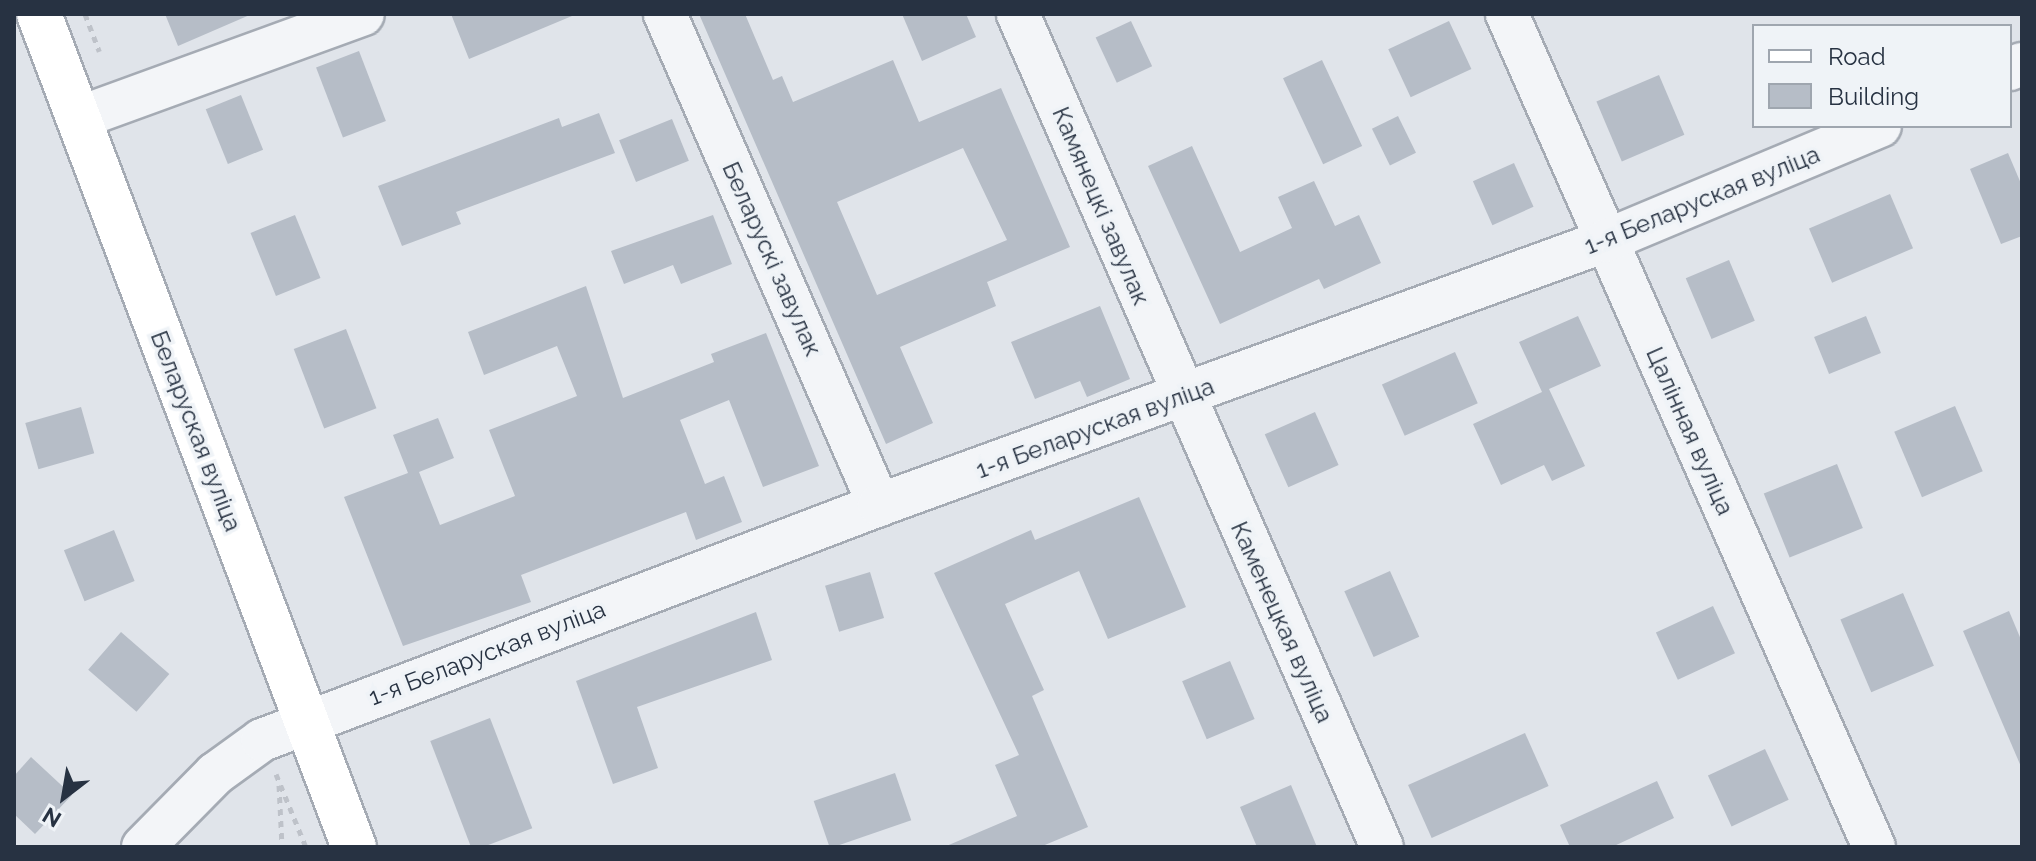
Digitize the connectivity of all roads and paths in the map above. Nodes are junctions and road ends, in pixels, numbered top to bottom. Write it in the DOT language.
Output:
graph roads {
  1 [pos="39,14"];
  2 [pos="363,14"];
  3 [pos="665,14"];
  4 [pos="1018,14"];
  5 [pos="1507,14"];
  6 [pos="78,118"];
  7 [pos="1875,128"];
  8 [pos="1605,241"];
  9 [pos="1183,397"];
  10 [pos="879,505"];
  11 [pos="307,722"];
  12 [pos="262,740"];
  13 [pos="279,780"];
  14 [pos="143,847"];
  15 [pos="282,847"];
  16 [pos="306,847"];
  17 [pos="354,847"];
  18 [pos="1382,847"];
  19 [pos="1874,847"];
  1 -- 6 [label="main road, Беларуская вуліца"];
  2 -- 6 [label="street"];
  3 -- 10 [label="street, Беларускі завулак"];
  4 -- 9 [label="street, Камянецкі завулак"];
  5 -- 8 [label="street, Цалінная вуліца"];
  6 -- 11 [label="main road, Беларуская вуліца"];
  7 -- 8 [label="street, 1-я Беларуская вуліца"];
  8 -- 9 [label="street, 1-я Беларуская вуліца"];
  8 -- 19 [label="street, Цалінная вуліца"];
  9 -- 10 [label="street, 1-я Беларуская вуліца"];
  9 -- 18 [label="street, Каменецкая вуліца"];
  10 -- 11 [label="street, 1-я Беларуская вуліца"];
  11 -- 12 [label="street, 1-я Беларуская вуліца"];
  11 -- 17 [label="main road, Беларуская вуліца"];
  12 -- 13 [label="path"];
  12 -- 14 [label="street, 1-я Беларуская вуліца"];
  13 -- 15 [label="path"];
  13 -- 16 [label="path"];
}
